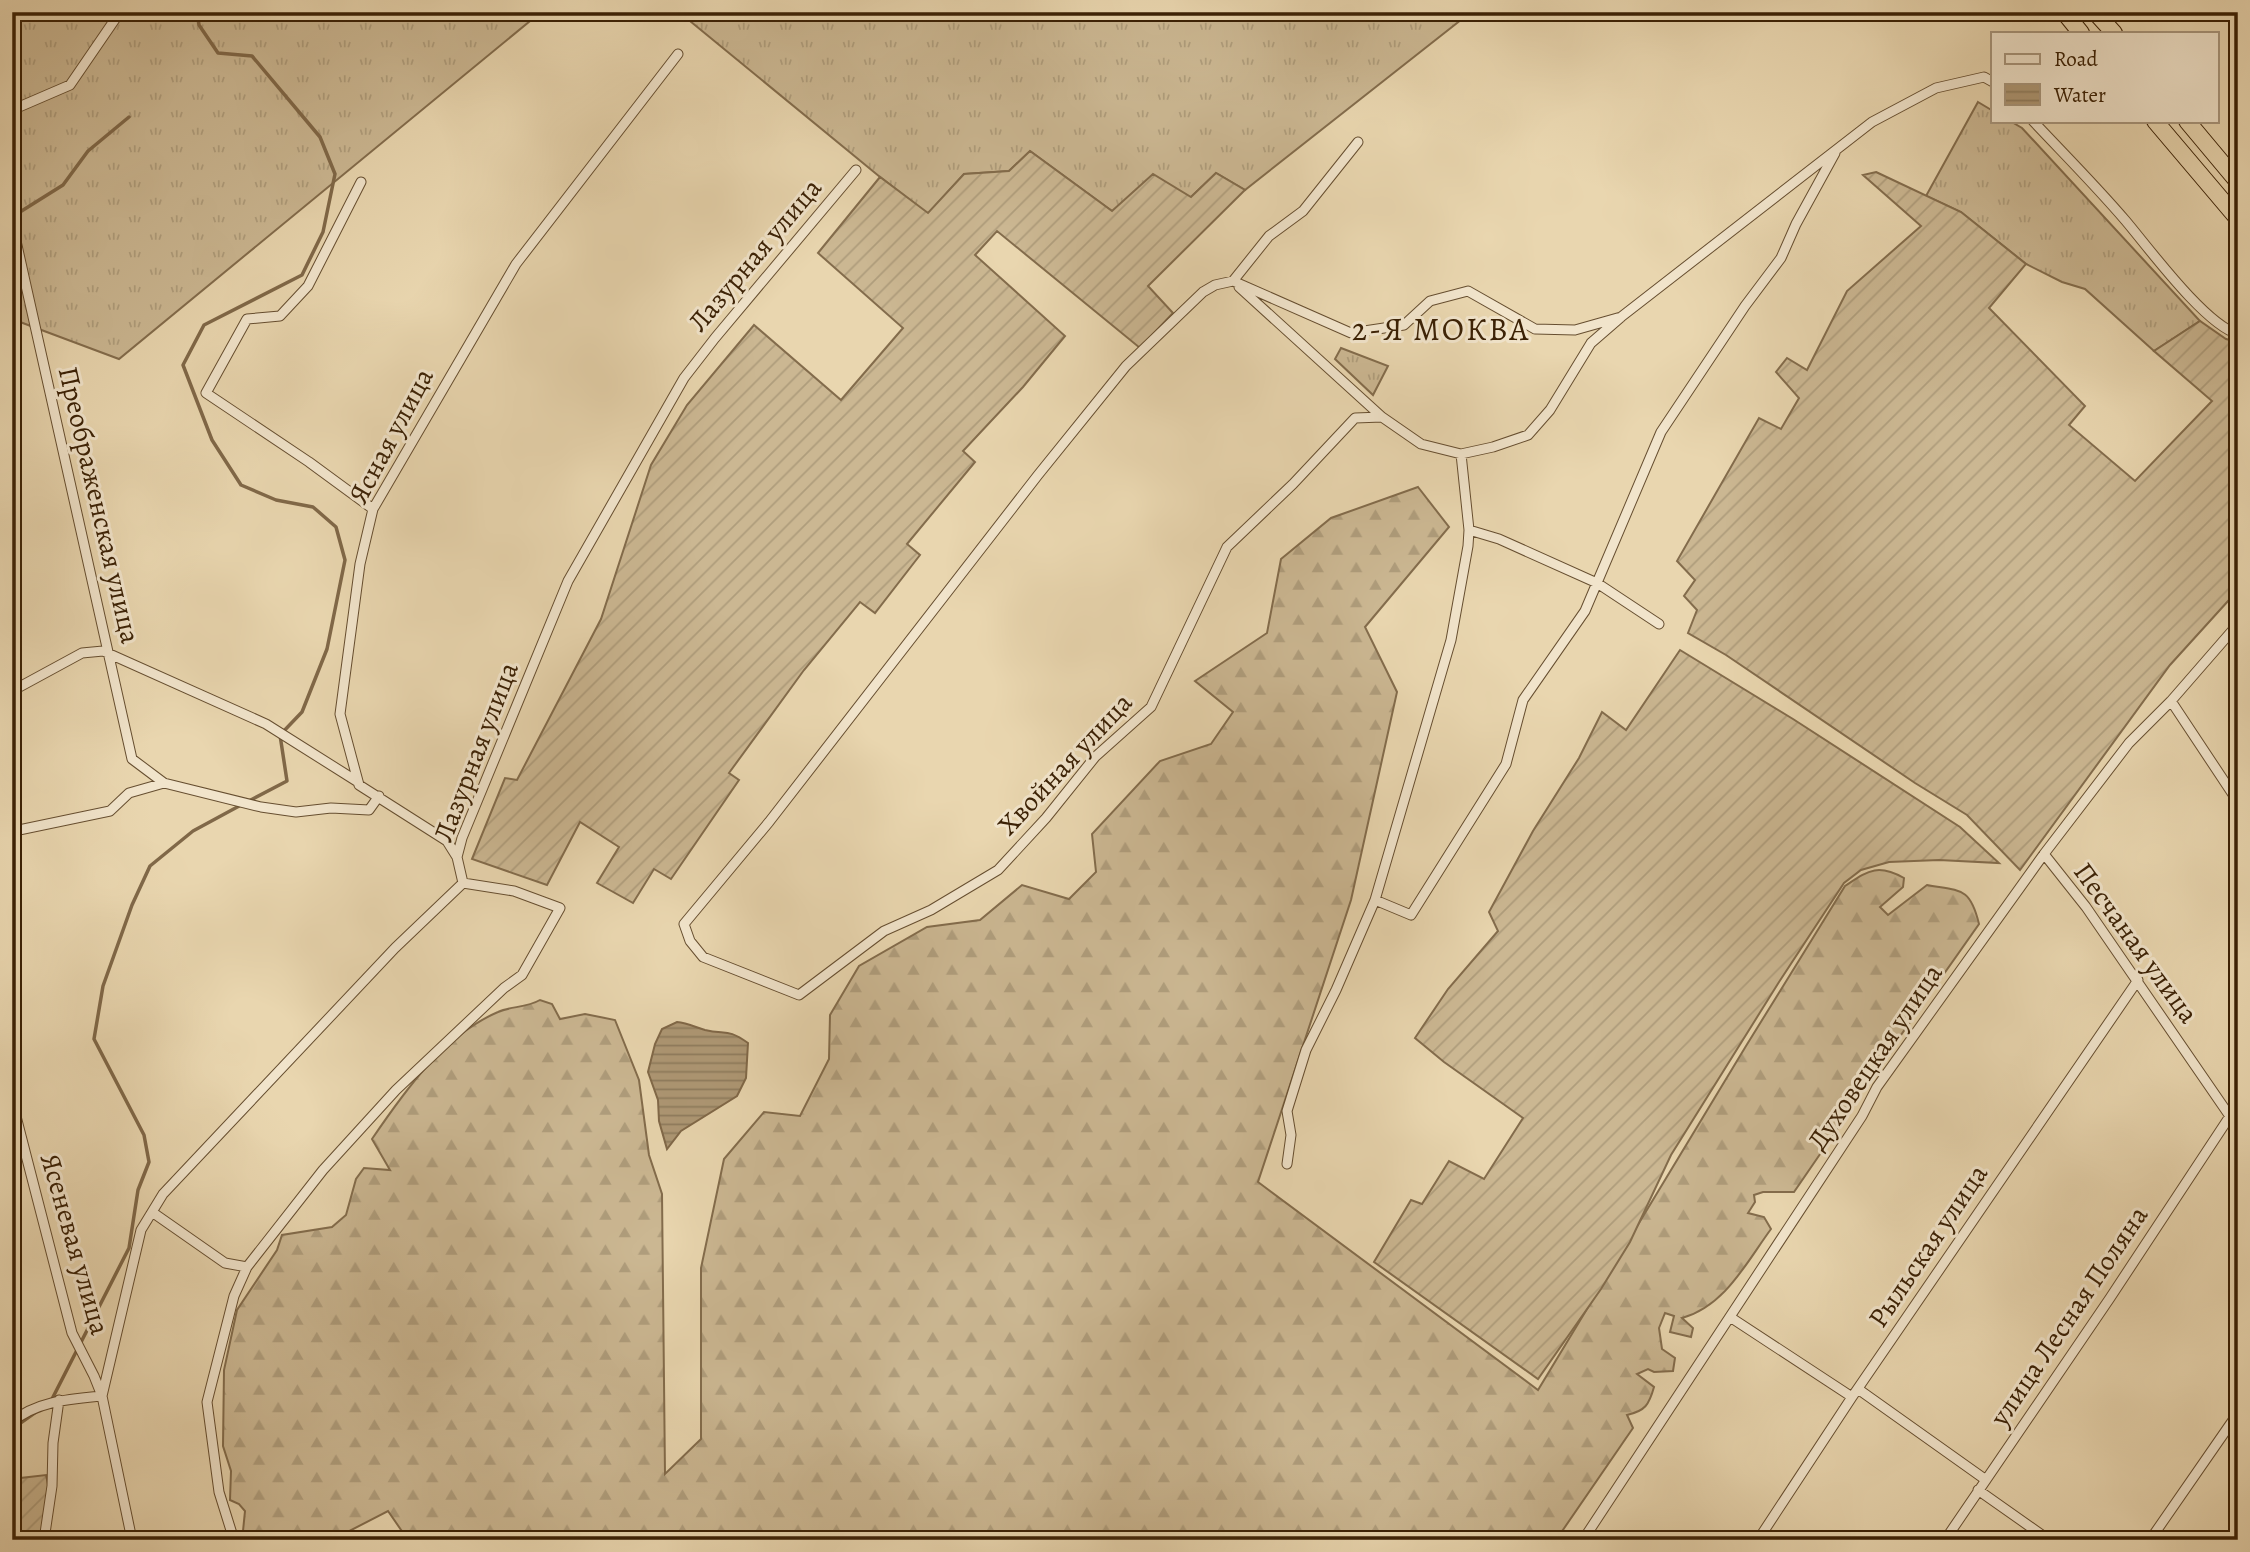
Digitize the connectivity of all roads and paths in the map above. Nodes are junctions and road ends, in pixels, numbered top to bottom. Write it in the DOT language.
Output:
graph roads {
  1 [pos="120,12"];
  2 [pos="2064,12"];
  3 [pos="2095,12"];
  4 [pos="2080,32"];
  5 [pos="2113,32"];
  6 [pos="678,54"];
  7 [pos="1991,81"];
  8 [pos="12,110"];
  9 [pos="2034,122"];
  10 [pos="2156,122"];
  11 [pos="2188,122"];
  12 [pos="1358,142"];
  13 [pos="1838,148"];
  14 [pos="856,170"];
  15 [pos="361,182"];
  16 [pos="2238,182"];
  17 [pos="2238,219"];
  18 [pos="12,223"];
  19 [pos="1233,281"];
  20 [pos="1621,317"];
  21 [pos="2238,334"];
  22 [pos="1382,417"];
  23 [pos="1461,454"];
  24 [pos="373,509"];
  25 [pos="1469,530"];
  26 [pos="1597,583"];
  27 [pos="1660,624"];
  28 [pos="2238,624"];
  29 [pos="108,653"];
  30 [pos="12,691"];
  31 [pos="2171,701"];
  32 [pos="358,782"];
  33 [pos="164,783"];
  34 [pos="379,796"];
  35 [pos="2238,802"];
  36 [pos="12,836"];
  37 [pos="2044,854"];
  38 [pos="457,857"];
  39 [pos="463,883"];
  40 [pos="1375,900"];
  41 [pos="2138,980"];
  42 [pos="12,1101"];
  43 [pos="2230,1116"];
  44 [pos="2238,1128"];
  45 [pos="1287,1164"];
  46 [pos="152,1212"];
  47 [pos="247,1267"];
  48 [pos="1730,1317"];
  49 [pos="1855,1393"];
  50 [pos="102,1396"];
  51 [pos="59,1400"];
  52 [pos="2238,1413"];
  53 [pos="12,1422"];
  54 [pos="1986,1480"];
  55 [pos="1978,1490"];
  56 [pos="44,1540"];
  57 [pos="132,1540"];
  58 [pos="234,1540"];
  59 [pos="1583,1540"];
  60 [pos="1758,1540"];
  61 [pos="1945,1540"];
  62 [pos="2049,1540"];
  63 [pos="2151,1540"];
  1 -- 8 [label="street"];
  2 -- 4 [label="highway"];
  3 -- 5 [label="highway"];
  6 -- 24 [label="street, Ясная улица"];
  7 -- 13 [label="street"];
  9 -- 21 [label="street"];
  10 -- 17 [label="highway"];
  11 -- 16 [label="highway"];
  12 -- 19 [label="street"];
  13 -- 20 [label="street"];
  13 -- 26 [label="street"];
  14 -- 38 [label="street, Лазурная улица"];
  15 -- 24 [label="street"];
  18 -- 29 [label="street, Преображенская улица"];
  19 -- 20 [label="street"];
  19 -- 22 [label="street"];
  19 -- 22 [label="street, Хвойная улица"];
  20 -- 23 [label="street"];
  22 -- 23 [label="street"];
  23 -- 25 [label="street"];
  24 -- 32 [label="street, Ясная улица"];
  25 -- 26 [label="street"];
  25 -- 40 [label="street"];
  26 -- 27 [label="street"];
  26 -- 40 [label="street"];
  28 -- 31 [label="street, Духовецкая улица"];
  29 -- 30 [label="street"];
  29 -- 32 [label="street"];
  29 -- 33 [label="street, Преображенская улица"];
  31 -- 35 [label="street"];
  31 -- 37 [label="street, Духовецкая улица"];
  32 -- 34 [label="street"];
  33 -- 34 [label="street"];
  33 -- 36 [label="street"];
  34 -- 38 [label="street"];
  37 -- 41 [label="street, Песчаная улица"];
  37 -- 48 [label="street, Духовецкая улица"];
  38 -- 39 [label="street, Лазурная улица"];
  39 -- 46 [label="street, Лазурная улица"];
  39 -- 47 [label="street"];
  40 -- 45 [label="street"];
  41 -- 43 [label="street, Песчаная улица"];
  41 -- 49 [label="street, Рыльская улица"];
  42 -- 50 [label="street, Ясеневая улица"];
  43 -- 44 [label="street, Песчаная улица"];
  43 -- 54 [label="street, улица Лесная Поляна"];
  46 -- 47 [label="street"];
  46 -- 50 [label="street, Лазурная улица"];
  47 -- 58 [label="street"];
  48 -- 49 [label="street"];
  48 -- 59 [label="street, Духовецкая улица"];
  49 -- 54 [label="street"];
  49 -- 60 [label="street, Рыльская улица"];
  50 -- 51 [label="street"];
  50 -- 57 [label="street"];
  51 -- 53 [label="street"];
  51 -- 56 [label="street"];
  52 -- 63 [label="street"];
  54 -- 55 [label="street, улица Лесная Поляна"];
  55 -- 61 [label="street, улица Лесная Поляна"];
  55 -- 62 [label="street"];
}
